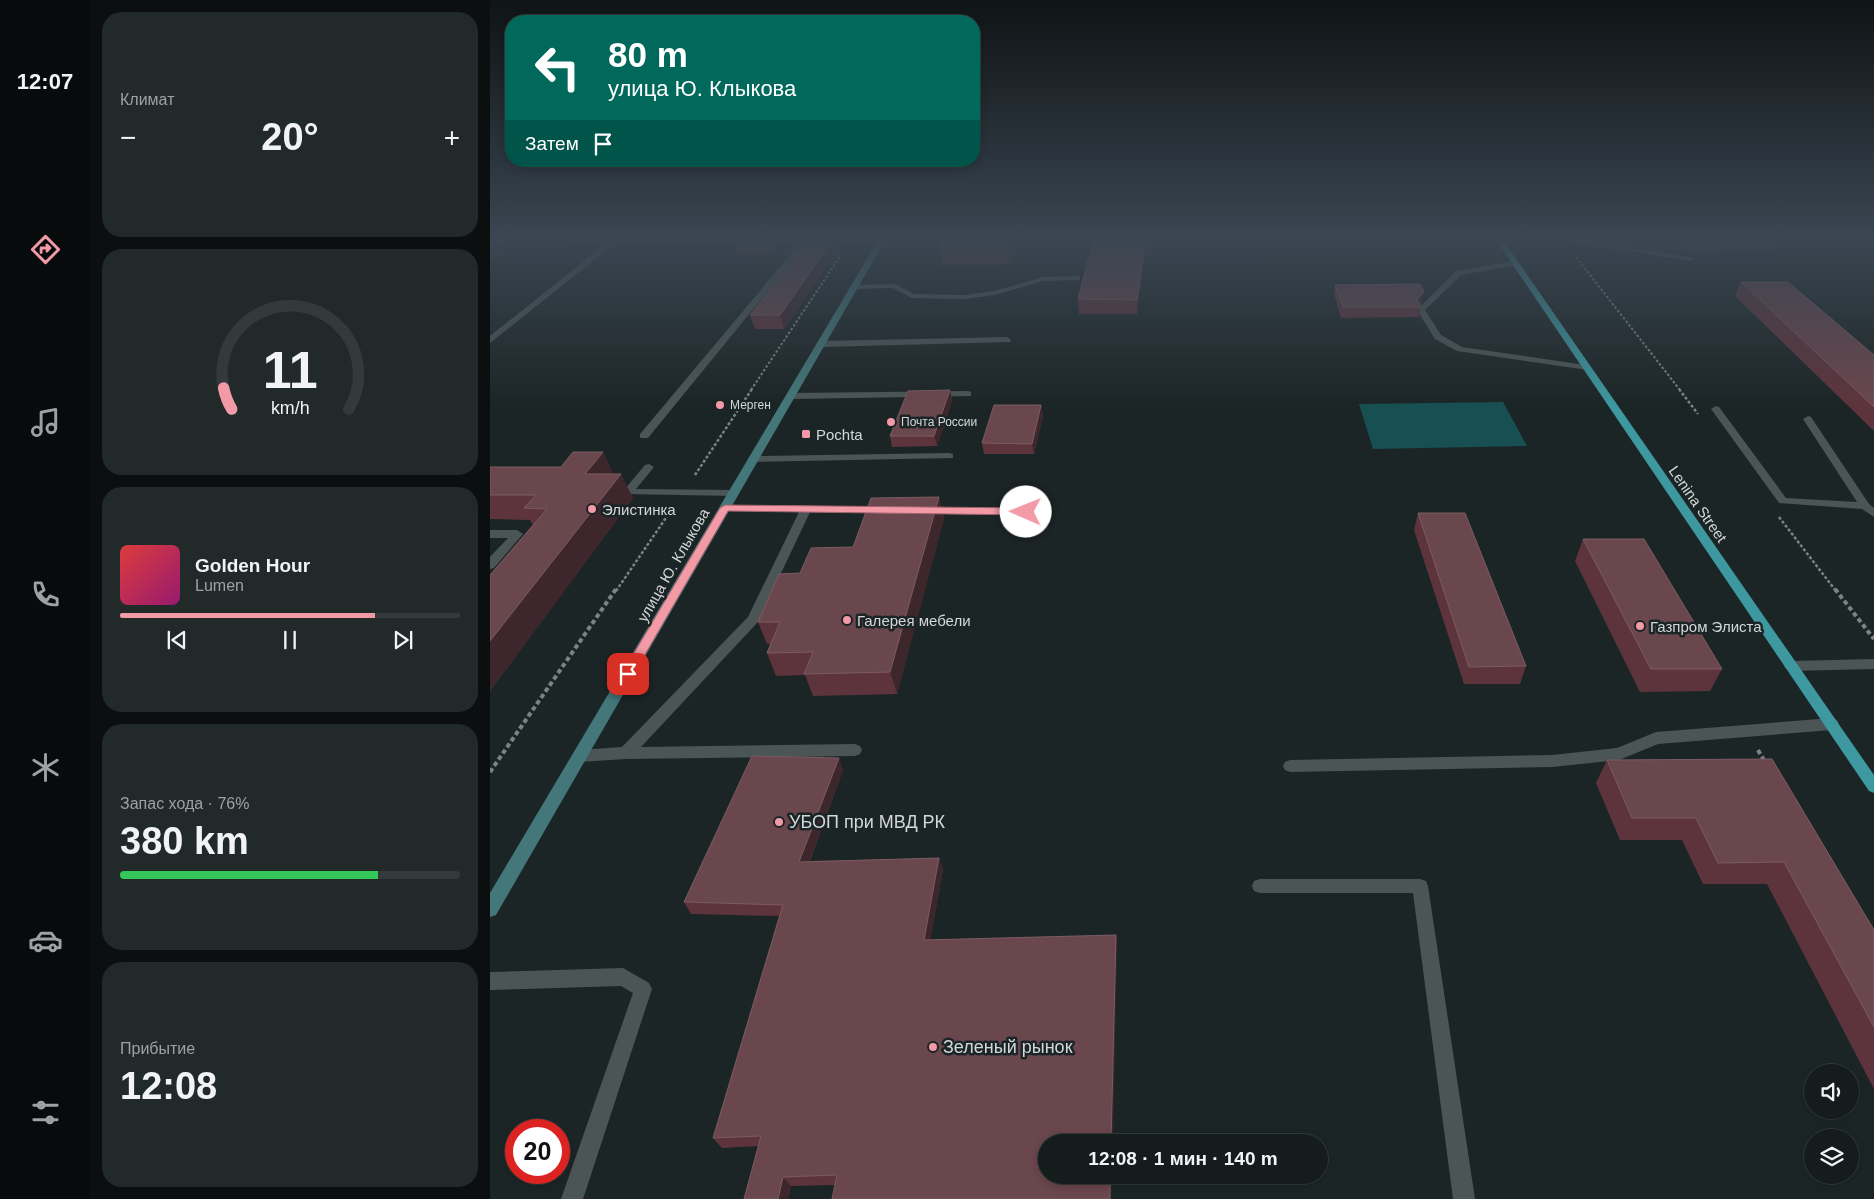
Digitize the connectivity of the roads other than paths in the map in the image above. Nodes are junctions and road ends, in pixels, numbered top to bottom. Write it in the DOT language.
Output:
graph roads {
  1 [pos="549,293"];
  2 [pos="763,293"];
  3 [pos="852,293"];
  4 [pos="907,293"];
  5 [pos="995,293"];
  6 [pos="1439,293"];
  7 [pos="1534,293"];
  8 [pos="490,340"];
  9 [pos="1007,340"];
  10 [pos="822,344"];
  11 [pos="1585,368"];
  12 [pos="968,394"];
  13 [pos="791,396"];
  14 [pos="1716,409"];
  15 [pos="1808,419"];
  16 [pos="644,436"];
  17 [pos="949,456"];
  18 [pos="754,459"];
  19 [pos="649,466"];
  20 [pos="734,493"];
  21 [pos="1865,506"];
  22 [pos="725,508"];
  23 [pos="806,510"];
  24 [pos="896,510"];
  25 [pos="916,511"];
  26 [pos="1046,512"];
  27 [pos="1874,514"];
  28 [pos="490,534"];
  29 [pos="490,565"];
  30 [pos="1874,664"];
  31 [pos="1791,666"];
  32 [pos="1832,724"];
  33 [pos="854,750"];
  34 [pos="626,754"];
  35 [pos="579,756"];
  36 [pos="1290,766"];
  37 [pos="1874,787"];
  38 [pos="1260,886"];
  39 [pos="492,903"];
  40 [pos="490,981"];
  41 [pos="572,1199"];
  42 [pos="1464,1199"];
  1 -- 8 [label="street"];
  2 -- 16 [label="street"];
  3 -- 10 [label="main road, улица Ю. Клыкова"];
  4 -- 5 [label="street"];
  6 -- 11 [label="street"];
  7 -- 11 [label="main road, Lenina Street"];
  9 -- 10 [label="street"];
  10 -- 13 [label="main road, улица Ю. Клыкова"];
  11 -- 31 [label="main road, Lenina Street"];
  12 -- 13 [label="street"];
  13 -- 18 [label="main road, улица Ю. Клыкова"];
  14 -- 21 [label="street"];
  15 -- 21 [label="street"];
  17 -- 18 [label="street"];
  18 -- 20 [label="main road, улица Ю. Клыкова"];
  19 -- 20 [label="street"];
  20 -- 22 [label="main road, улица Ю. Клыкова"];
  21 -- 27 [label="street"];
  22 -- 23 [label="street"];
  22 -- 35 [label="main road, улица Ю. Клыкова"];
  23 -- 24 [label="street"];
  23 -- 34 [label="street"];
  25 -- 26 [label="street"];
  28 -- 29 [label="street"];
  30 -- 31 [label="street"];
  31 -- 32 [label="main road, Lenina Street"];
  32 -- 36 [label="street"];
  32 -- 37 [label="main road, Lenina Street"];
  33 -- 34 [label="street"];
  34 -- 35 [label="street"];
  35 -- 39 [label="main road, улица Ю. Клыкова"];
  38 -- 42 [label="street"];
  40 -- 41 [label="street"];
}
